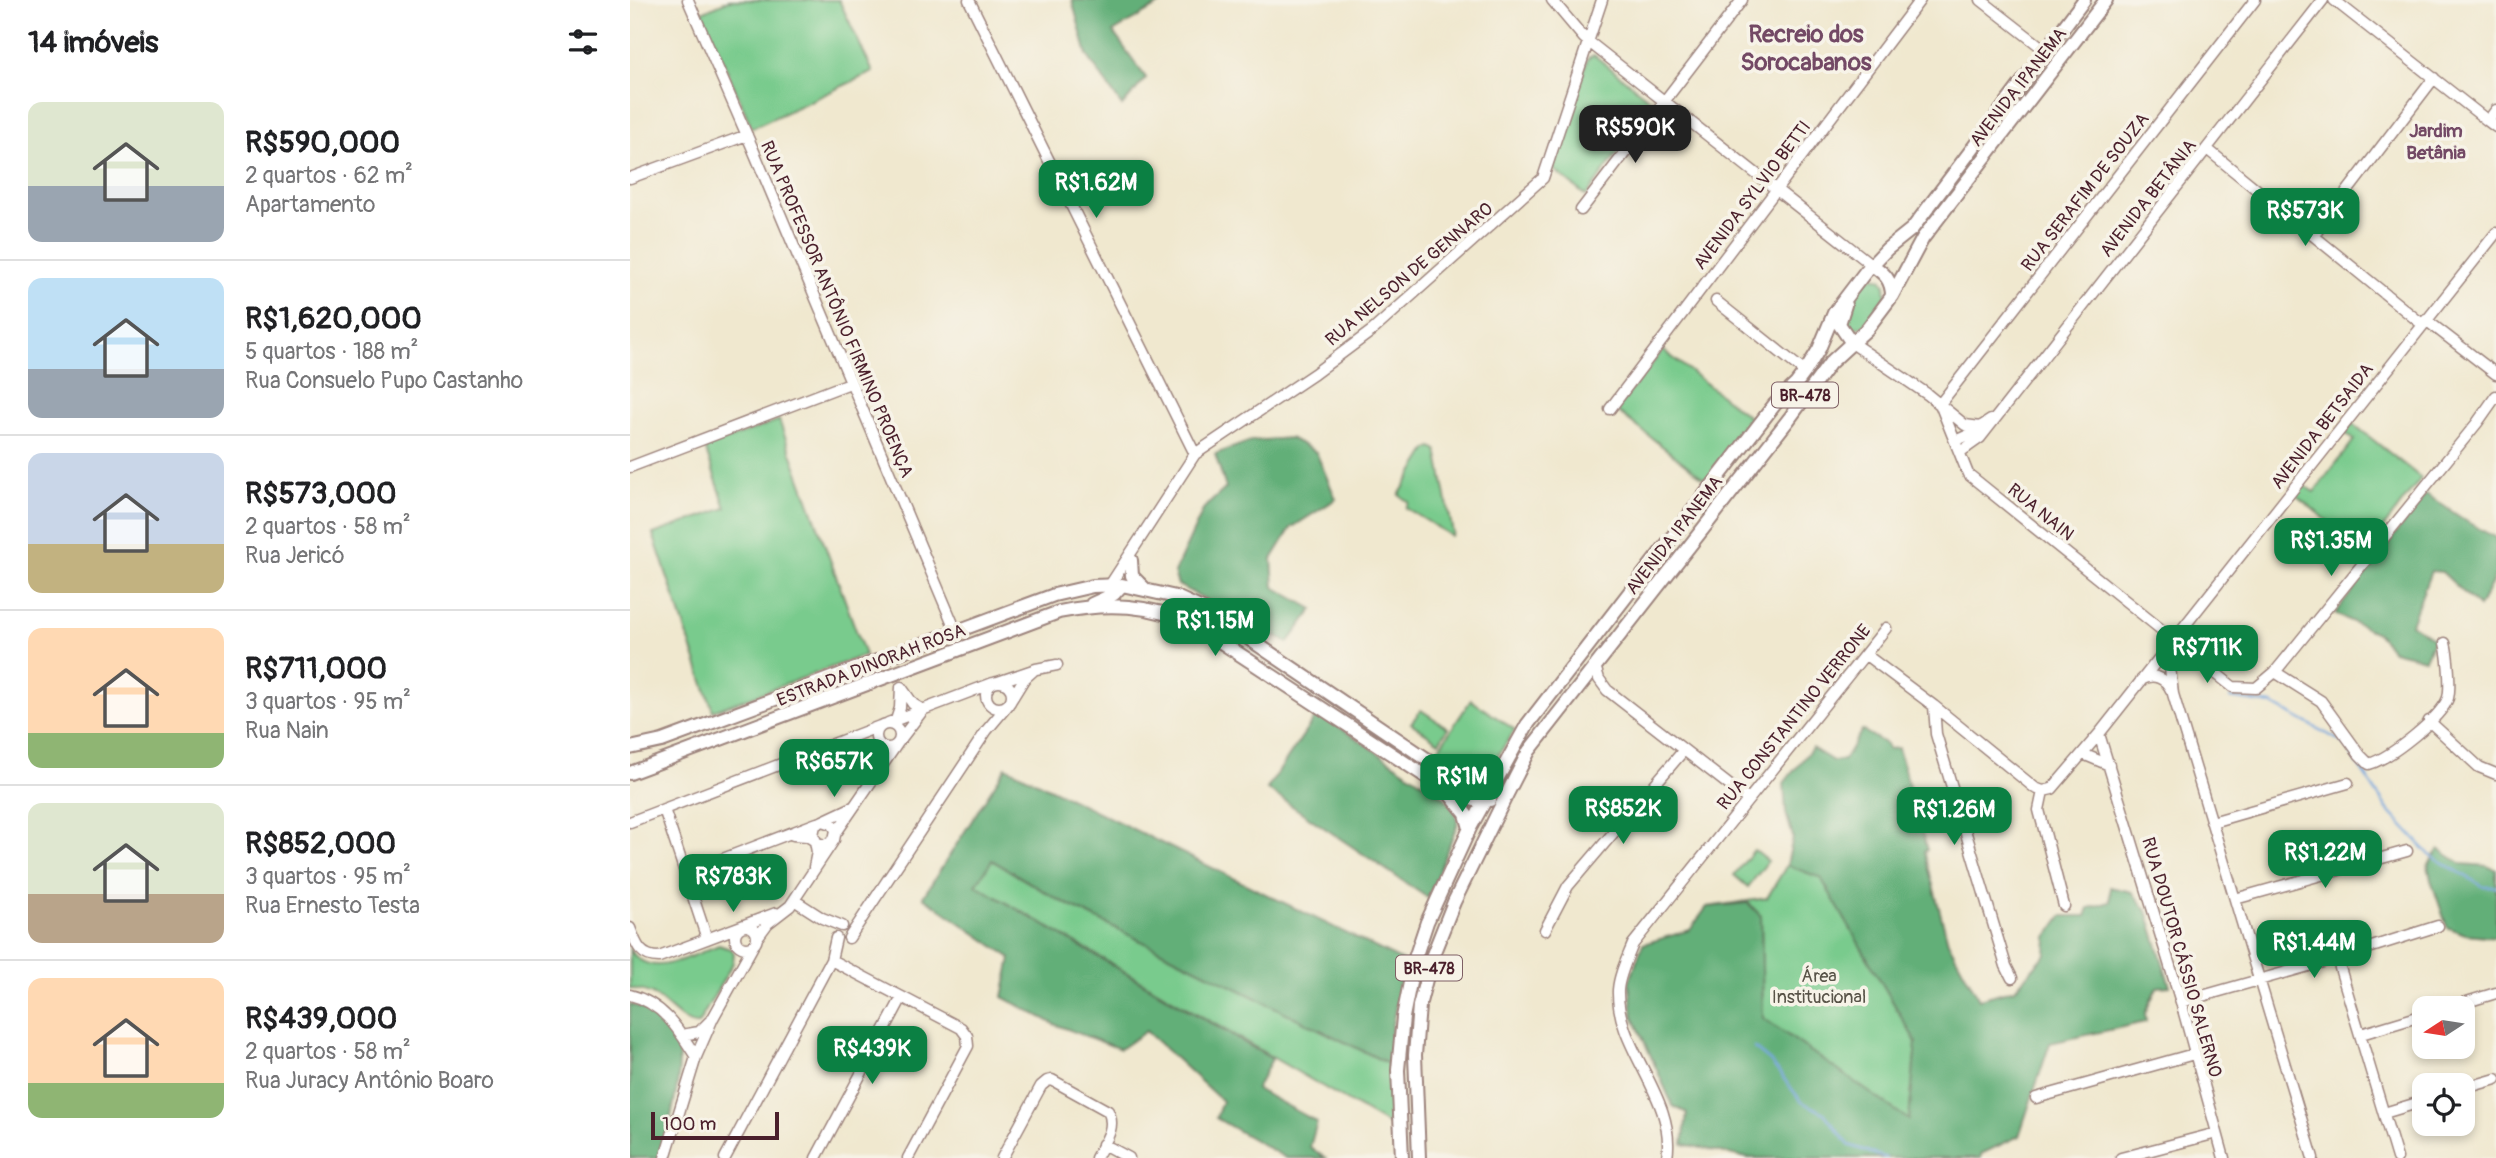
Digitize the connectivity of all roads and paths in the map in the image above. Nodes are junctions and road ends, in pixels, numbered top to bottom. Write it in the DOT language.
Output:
graph roads {
  1 [pos="688,0"];
  2 [pos="969,0"];
  3 [pos="1552,0"];
  4 [pos="1602,0"];
  5 [pos="1742,0"];
  6 [pos="1920,0"];
  7 [pos="1980,0"];
  8 [pos="2084,0"];
  9 [pos="2106,0"];
  10 [pos="2255,0"];
  11 [pos="2323,0"];
  12 [pos="2334,0"];
  13 [pos="1588,41"];
  14 [pos="2045,50"];
  15 [pos="2434,78"];
  16 [pos="1664,102"];
  17 [pos="2496,110"];
  18 [pos="2492,124"];
  19 [pos="747,135"];
  20 [pos="2207,149"];
  21 [pos="630,178"];
  22 [pos="1776,190"];
  23 [pos="1581,210"];
  24 [pos="2496,233"];
  25 [pos="2314,235"];
  26 [pos="1872,265"];
  27 [pos="1859,281"];
  28 [pos="1892,296"];
  29 [pos="1716,301"];
  30 [pos="2424,322"];
  31 [pos="1852,343"];
  32 [pos="1805,372"];
  33 [pos="2496,374"];
  34 [pos="850,383"];
  35 [pos="2496,396"];
  36 [pos="1940,404"];
  37 [pos="1610,409"];
  38 [pos="1997,416"];
  39 [pos="1980,438"];
  40 [pos="1956,445"];
  41 [pos="1195,454"];
  42 [pos="630,467"];
  43 [pos="1968,474"];
  44 [pos="1133,555"];
  45 [pos="1116,585"];
  46 [pos="1145,589"];
  47 [pos="1088,606"];
  48 [pos="2156,623"];
  49 [pos="2185,625"];
  50 [pos="1886,628"];
  51 [pos="956,631"];
  52 [pos="2171,643"];
  53 [pos="2445,643"];
  54 [pos="1866,655"];
  55 [pos="2156,661"];
  56 [pos="1058,665"];
  57 [pos="1595,666"];
  58 [pos="1036,669"];
  59 [pos="2275,672"];
  60 [pos="2157,677"];
  61 [pos="2141,680"];
  62 [pos="996,683"];
  63 [pos="1580,686"];
  64 [pos="1607,691"];
  65 [pos="2173,694"];
  66 [pos="964,696"];
  67 [pos="1009,702"];
  68 [pos="989,705"];
  69 [pos="1934,706"];
  70 [pos="923,709"];
  71 [pos="2430,721"];
  72 [pos="888,723"];
  73 [pos="988,730"];
  74 [pos="2099,734"];
  75 [pos="848,738"];
  76 [pos="879,743"];
  77 [pos="898,743"];
  78 [pos="630,748"];
  79 [pos="1684,750"];
  80 [pos="2083,754"];
  81 [pos="2109,765"];
  82 [pos="630,773"];
  83 [pos="878,774"];
  84 [pos="2496,774"];
  85 [pos="1497,778"];
  86 [pos="2348,783"];
  87 [pos="1446,789"];
  88 [pos="2043,791"];
  89 [pos="1507,794"];
  90 [pos="1747,799"];
  91 [pos="1484,801"];
  92 [pos="857,805"];
  93 [pos="664,809"];
  94 [pos="630,822"];
  95 [pos="820,822"];
  96 [pos="2211,822"];
  97 [pos="1470,828"];
  98 [pos="785,835"];
  99 [pos="835,837"];
  100 [pos="815,841"];
  101 [pos="2407,850"];
  102 [pos="687,873"];
  103 [pos="811,875"];
  104 [pos="794,900"];
  105 [pos="2235,900"];
  106 [pos="2064,906"];
  107 [pos="785,911"];
  108 [pos="865,915"];
  109 [pos="822,918"];
  110 [pos="843,926"];
  111 [pos="2438,926"];
  112 [pos="741,927"];
  113 [pos="630,928"];
  114 [pos="1545,930"];
  115 [pos="835,937"];
  116 [pos="708,938"];
  117 [pos="848,939"];
  118 [pos="755,941"];
  119 [pos="738,944"];
  120 [pos="2337,958"];
  121 [pos="831,960"];
  122 [pos="738,972"];
  123 [pos="2012,978"];
  124 [pos="2259,980"];
  125 [pos="2496,993"];
  126 [pos="630,995"];
  127 [pos="901,999"];
  128 [pos="2475,999"];
  129 [pos="2181,1002"];
  130 [pos="713,1018"];
  131 [pos="2412,1019"];
  132 [pos="2361,1034"];
  133 [pos="682,1035"];
  134 [pos="2194,1054"];
  135 [pos="696,1057"];
  136 [pos="2496,1079"];
  137 [pos="2475,1086"];
  138 [pos="2036,1098"];
  139 [pos="2412,1105"];
  140 [pos="2384,1113"];
  141 [pos="2217,1133"];
  142 [pos="1103,1144"];
  143 [pos="665,1158"];
  144 [pos="725,1158"];
  145 [pos="816,1158"];
  146 [pos="908,1158"];
  147 [pos="1002,1158"];
  148 [pos="1096,1158"];
  149 [pos="1129,1158"];
  150 [pos="1402,1158"];
  151 [pos="1419,1158"];
  152 [pos="1667,1158"];
  153 [pos="2121,1158"];
  154 [pos="2224,1158"];
  155 [pos="2313,1158"];
  156 [pos="2398,1158"];
  1 -- 19 [label="street, RUA PROFESSOR ANTÔNIO FIRMINO PROENÇA"];
  2 -- 41 [label="street"];
  3 -- 13 [label="street"];
  4 -- 13 [label="street, RUA NELSON DE GENNARO"];
  5 -- 16 [label="street"];
  6 -- 22 [label="street, AVENIDA SYLVIO BETTI"];
  7 -- 14 [label="street"];
  8 -- 14 [label="main road, AVENIDA IPANEMA / BR-478"];
  9 -- 28 [label="main road, AVENIDA IPANEMA / BR-478"];
  10 -- 36 [label="street, RUA SERAFIM DE SOUZA"];
  11 -- 20 [label="street, AVENIDA BETÂNIA"];
  12 -- 15 [label="street"];
  13 -- 16 [label="street"];
  13 -- 41 [label="street, RUA NELSON DE GENNARO"];
  14 -- 26 [label="main road, AVENIDA IPANEMA / BR-478"];
  15 -- 18 [label="street"];
  15 -- 25 [label="street"];
  16 -- 22 [label="street"];
  16 -- 23 [label="street"];
  17 -- 18 [label="street"];
  19 -- 21 [label="street"];
  19 -- 34 [label="street, RUA PROFESSOR ANTÔNIO FIRMINO PROENÇA"];
  20 -- 25 [label="street"];
  20 -- 38 [label="street, AVENIDA BETÂNIA"];
  22 -- 26 [label="street"];
  22 -- 37 [label="street, AVENIDA SYLVIO BETTI"];
  24 -- 30 [label="street, AVENIDA BETSAIDA"];
  25 -- 30 [label="street"];
  26 -- 27 [label="main road, AVENIDA IPANEMA / BR-478"];
  26 -- 28 [label="main road"];
  27 -- 31 [label="main road"];
  27 -- 32 [label="main road, AVENIDA IPANEMA / BR-478"];
  28 -- 31 [label="main road, AVENIDA IPANEMA / BR-478"];
  29 -- 32 [label="street"];
  30 -- 33 [label="street"];
  30 -- 49 [label="street, AVENIDA BETSAIDA"];
  31 -- 36 [label="street"];
  31 -- 57 [label="main road, AVENIDA IPANEMA / BR-478"];
  32 -- 85 [label="main road, AVENIDA IPANEMA / BR-478"];
  34 -- 42 [label="street"];
  34 -- 51 [label="street, RUA PROFESSOR ANTÔNIO FIRMINO PROENÇA"];
  35 -- 59 [label="street"];
  36 -- 38 [label="street"];
  36 -- 40 [label="street, RUA NAIN"];
  38 -- 39 [label="street, AVENIDA BETÂNIA"];
  38 -- 40 [label="street, AVENIDA BETÂNIA"];
  39 -- 40 [label="street, AVENIDA BETÂNIA"];
  39 -- 43 [label="street, AVENIDA BETÂNIA"];
  40 -- 43 [label="street, RUA NAIN"];
  41 -- 44 [label="street, RUA NELSON DE GENNARO"];
  43 -- 48 [label="street, RUA NAIN"];
  44 -- 45 [label="street, RUA NELSON DE GENNARO"];
  44 -- 46 [label="main road"];
  45 -- 46 [label="main road"];
  45 -- 47 [label="main road"];
  45 -- 51 [label="main road, ESTRADA DINORAH ROSA"];
  46 -- 85 [label="main road"];
  47 -- 82 [label="main road, ESTRADA DINORAH ROSA"];
  47 -- 87 [label="main road, ESTRADA DINORAH ROSA"];
  48 -- 49 [label="street"];
  48 -- 52 [label="street, RUA NAIN"];
  48 -- 55 [label="street"];
  49 -- 52 [label="street, AVENIDA BETSAIDA"];
  50 -- 54 [label="street, RUA CONSTANTINO VERRONE"];
  51 -- 78 [label="main road, ESTRADA DINORAH ROSA"];
  52 -- 55 [label="street, AVENIDA BETSAIDA"];
  52 -- 59 [label="street, RUA NAIN"];
  52 -- 65 [label="street"];
  53 -- 71 [label="street"];
  54 -- 69 [label="street"];
  54 -- 90 [label="street, RUA CONSTANTINO VERRONE"];
  55 -- 60 [label="street"];
  55 -- 61 [label="street, AVENIDA BETSAIDA"];
  56 -- 58 [label="street"];
  57 -- 63 [label="main road, AVENIDA IPANEMA / BR-478"];
  57 -- 64 [label="street"];
  58 -- 62 [label="street"];
  58 -- 67 [label="street"];
  59 -- 71 [label="street"];
  60 -- 61 [label="street"];
  60 -- 65 [label="street"];
  61 -- 74 [label="street, AVENIDA BETSAIDA"];
  62 -- 66 [label="street"];
  62 -- 67 [label="street"];
  62 -- 68 [label="street"];
  63 -- 64 [label="street"];
  63 -- 89 [label="main road, AVENIDA IPANEMA / BR-478"];
  64 -- 79 [label="street"];
  65 -- 96 [label="street"];
  66 -- 68 [label="street"];
  66 -- 70 [label="street"];
  67 -- 68 [label="street"];
  67 -- 73 [label="street"];
  68 -- 73 [label="street"];
  69 -- 88 [label="street"];
  69 -- 123 [label="street"];
  70 -- 72 [label="street"];
  70 -- 72 [label="street"];
  70 -- 77 [label="street"];
  71 -- 84 [label="street"];
  72 -- 75 [label="street"];
  72 -- 76 [label="street"];
  72 -- 77 [label="street"];
  73 -- 108 [label="street"];
  74 -- 80 [label="street, AVENIDA BETSAIDA"];
  74 -- 81 [label="street, RUA DOUTOR CÁSSIO SALERNO"];
  75 -- 76 [label="street"];
  75 -- 93 [label="street"];
  76 -- 77 [label="street"];
  76 -- 83 [label="street"];
  77 -- 83 [label="street"];
  79 -- 90 [label="street"];
  79 -- 114 [label="street"];
  80 -- 81 [label="street"];
  80 -- 88 [label="street, AVENIDA BETSAIDA"];
  81 -- 129 [label="street, RUA DOUTOR CÁSSIO SALERNO"];
  83 -- 92 [label="street"];
  85 -- 91 [label="main road, AVENIDA IPANEMA / BR-478"];
  86 -- 96 [label="street"];
  87 -- 91 [label="main road"];
  87 -- 97 [label="main road"];
  88 -- 106 [label="street"];
  89 -- 91 [label="main road"];
  89 -- 151 [label="main road, AVENIDA IPANEMA / BR-478"];
  90 -- 152 [label="street, RUA CONSTANTINO VERRONE"];
  91 -- 97 [label="main road, AVENIDA IPANEMA / BR-478"];
  92 -- 95 [label="street"];
  92 -- 99 [label="street"];
  93 -- 94 [label="street"];
  93 -- 102 [label="street"];
  95 -- 98 [label="street"];
  95 -- 99 [label="street"];
  95 -- 100 [label="street"];
  96 -- 105 [label="street"];
  97 -- 150 [label="main road, AVENIDA IPANEMA / BR-478"];
  98 -- 100 [label="street"];
  98 -- 102 [label="street"];
  99 -- 100 [label="street"];
  99 -- 103 [label="street"];
  100 -- 103 [label="street"];
  101 -- 105 [label="street"];
  102 -- 116 [label="street"];
  103 -- 104 [label="street"];
  104 -- 107 [label="street"];
  104 -- 109 [label="street"];
  105 -- 124 [label="street"];
  107 -- 112 [label="street"];
  107 -- 118 [label="street"];
  108 -- 110 [label="street"];
  108 -- 117 [label="street"];
  109 -- 110 [label="street"];
  109 -- 115 [label="street"];
  110 -- 115 [label="street"];
  110 -- 117 [label="street"];
  111 -- 120 [label="street"];
  112 -- 116 [label="street"];
  112 -- 118 [label="street"];
  112 -- 119 [label="street"];
  113 -- 116 [label="street"];
  115 -- 117 [label="street"];
  115 -- 121 [label="street"];
  116 -- 119 [label="street"];
  117 -- 121 [label="street"];
  118 -- 119 [label="street"];
  118 -- 122 [label="street"];
  119 -- 122 [label="street"];
  120 -- 124 [label="street"];
  120 -- 132 [label="street"];
  121 -- 127 [label="street"];
  121 -- 144 [label="street"];
  122 -- 130 [label="street"];
  124 -- 129 [label="street"];
  124 -- 155 [label="street"];
  125 -- 128 [label="street"];
  126 -- 133 [label="street"];
  127 -- 145 [label="street"];
  127 -- 146 [label="street"];
  129 -- 134 [label="street, RUA DOUTOR CÁSSIO SALERNO"];
  130 -- 133 [label="street"];
  130 -- 135 [label="street"];
  131 -- 132 [label="street"];
  132 -- 140 [label="street"];
  133 -- 135 [label="street"];
  134 -- 138 [label="street"];
  134 -- 141 [label="street, RUA DOUTOR CÁSSIO SALERNO"];
  135 -- 143 [label="street"];
  136 -- 137 [label="street"];
  139 -- 140 [label="street"];
  140 -- 156 [label="street"];
  141 -- 153 [label="street"];
  141 -- 154 [label="street, RUA DOUTOR CÁSSIO SALERNO"];
  142 -- 147 [label="street"];
  142 -- 148 [label="street"];
  142 -- 149 [label="street"];
}
